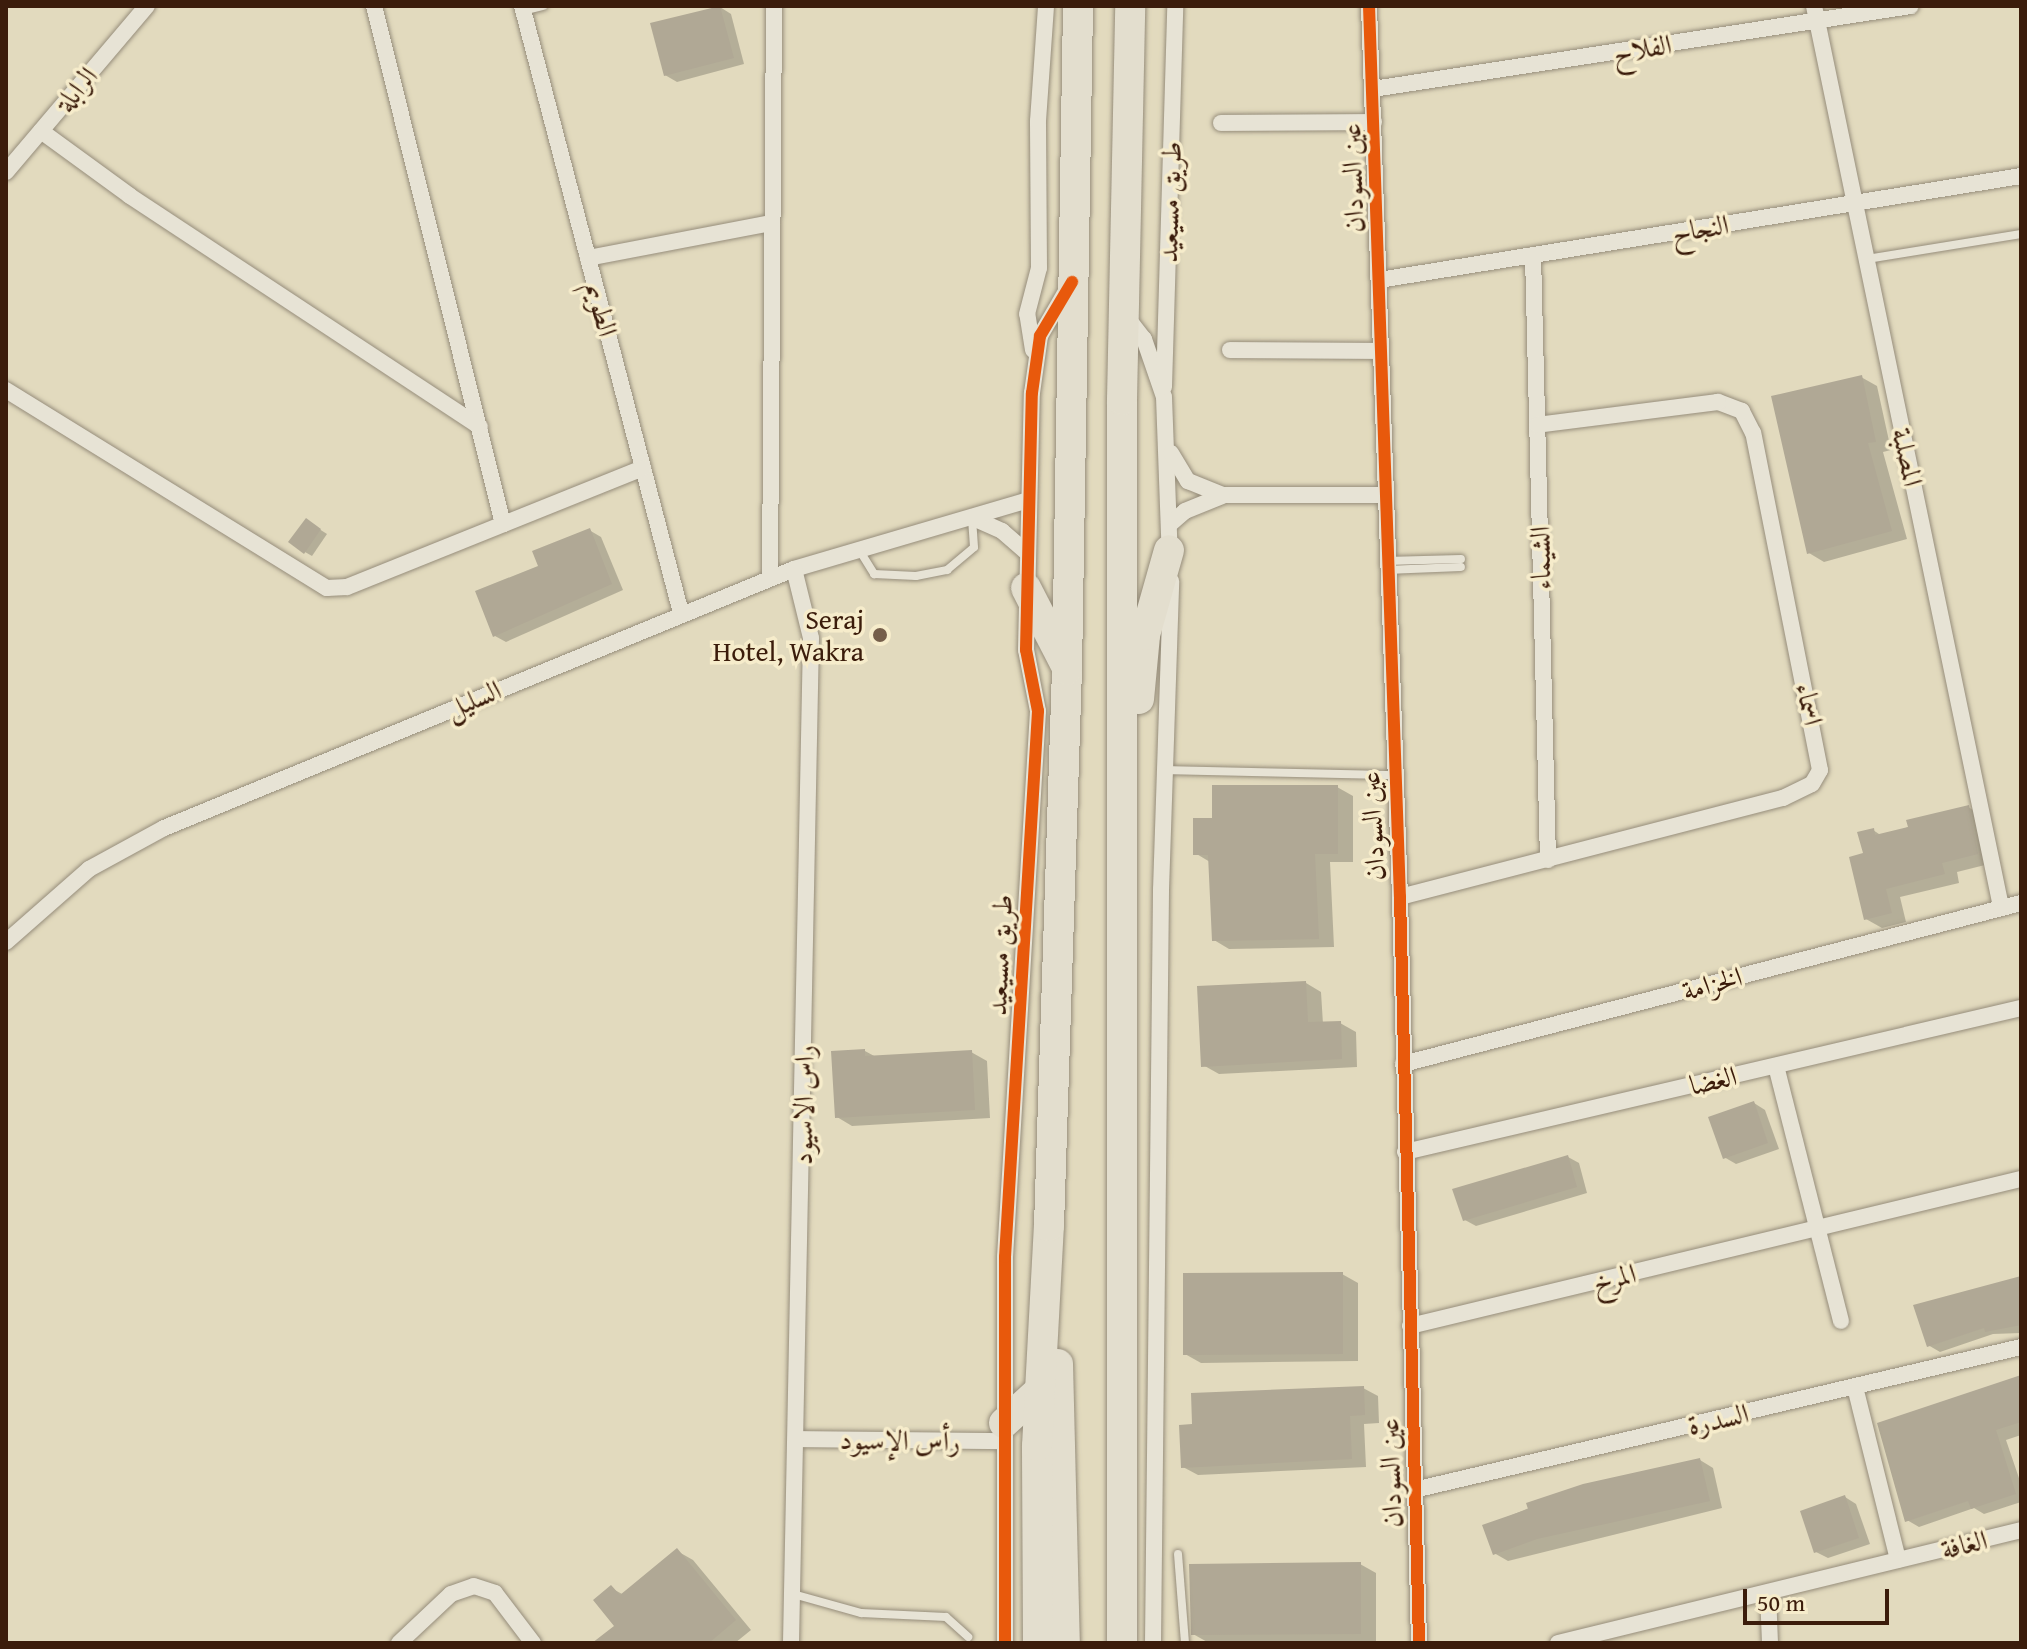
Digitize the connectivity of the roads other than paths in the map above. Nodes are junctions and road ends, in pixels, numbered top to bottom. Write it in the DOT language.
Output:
graph roads {
  1 [pos="147,6"];
  2 [pos="374,6"];
  3 [pos="543,6"];
  4 [pos="774,6"];
  5 [pos="1046,6"];
  6 [pos="1078,6"];
  7 [pos="1130,6"];
  8 [pos="1175,6"];
  9 [pos="1369,6"];
  10 [pos="1911,6"];
  11 [pos="523,8"];
  12 [pos="1816,13"];
  13 [pos="1373,89"];
  14 [pos="1374,122"];
  15 [pos="1221,123"];
  16 [pos="41,131"];
  17 [pos="6,172"];
  18 [pos="2021,176"];
  19 [pos="1855,203"];
  20 [pos="772,223"];
  21 [pos="2021,234"];
  22 [pos="1533,255"];
  23 [pos="588,258"];
  24 [pos="1867,259"];
  25 [pos="1379,280"];
  26 [pos="1072,282"];
  27 [pos="1124,314"];
  28 [pos="1230,350"];
  29 [pos="1380,351"];
  30 [pos="1034,358"];
  31 [pos="6,390"];
  32 [pos="1164,397"];
  33 [pos="1537,425"];
  34 [pos="480,427"];
  35 [pos="1169,448"];
  36 [pos="643,468"];
  37 [pos="1223,495"];
  38 [pos="1382,495"];
  39 [pos="1028,500"];
  40 [pos="972,518"];
  41 [pos="503,524"];
  42 [pos="1169,538"];
  43 [pos="857,547"];
  44 [pos="1026,552"];
  45 [pos="1461,563"];
  46 [pos="1385,566"];
  47 [pos="794,569"];
  48 [pos="770,578"];
  49 [pos="1026,588"];
  50 [pos="681,613"];
  51 [pos="1067,670"];
  52 [pos="1166,770"];
  53 [pos="1393,775"];
  54 [pos="1121,860"];
  55 [pos="1548,860"];
  56 [pos="1400,897"];
  57 [pos="2021,903"];
  58 [pos="2001,907"];
  59 [pos="6,942"];
  60 [pos="2021,1008"];
  61 [pos="1403,1064"];
  62 [pos="1776,1066"];
  63 [pos="1405,1152"];
  64 [pos="2021,1179"];
  65 [pos="1049,1226"];
  66 [pos="1817,1228"];
  67 [pos="1841,1321"];
  68 [pos="1410,1326"];
  69 [pos="2021,1347"];
  70 [pos="1855,1387"];
  71 [pos="1040,1390"];
  72 [pos="1004,1432"];
  73 [pos="797,1439"];
  74 [pos="1414,1490"];
  75 [pos="2021,1530"];
  76 [pos="1178,1554"];
  77 [pos="1898,1560"];
  78 [pos="1768,1593"];
  79 [pos="793,1594"];
  80 [pos="968,1637"];
  81 [pos="1595,1639"];
  82 [pos="399,1643"];
  83 [pos="533,1643"];
  84 [pos="791,1643"];
  85 [pos="1005,1643"];
  86 [pos="1038,1643"];
  87 [pos="1065,1643"];
  88 [pos="1122,1643"];
  89 [pos="1153,1643"];
  90 [pos="1185,1643"];
  91 [pos="1419,1643"];
  92 [pos="1558,1643"];
  93 [pos="1770,1643"];
  1 -- 16 [label="street, الرابلة"];
  2 -- 34 [label="street"];
  3 -- 11 [label="lane"];
  4 -- 20 [label="street"];
  5 -- 30 [label="street, طريق مسيعيد"];
  6 -- 26 [label="highway, طريق مسيعيد"];
  7 -- 27 [label="highway, طريق مسيعيد"];
  8 -- 32 [label="street, طريق مسيعيد"];
  9 -- 13 [label="street, عين السودان"];
  10 -- 12 [label="street, الفلاح"];
  11 -- 23 [label="street, الطويم"];
  12 -- 13 [label="street, الفلاح"];
  12 -- 19 [label="street, المصلبة"];
  13 -- 14 [label="street, عين السودان"];
  14 -- 15 [label="street"];
  14 -- 25 [label="street, عين السودان"];
  16 -- 17 [label="street, الرابلة"];
  16 -- 34 [label="street"];
  18 -- 19 [label="street, النجاح"];
  19 -- 22 [label="street, النجاح"];
  19 -- 24 [label="street, المصلبة"];
  20 -- 23 [label="street"];
  20 -- 48 [label="street"];
  21 -- 24 [label="lane"];
  22 -- 25 [label="street, النجاح"];
  22 -- 33 [label="street, الشيماء"];
  23 -- 36 [label="street, الطويم"];
  24 -- 58 [label="street, المصلبة"];
  25 -- 29 [label="street, عين السودان"];
  26 -- 30 [label="street, طريق مسيعيد"];
  26 -- 51 [label="highway, طريق مسيعيد"];
  27 -- 32 [label="street, طريق مسيعيد"];
  27 -- 54 [label="highway, طريق مسيعيد"];
  28 -- 29 [label="street"];
  29 -- 38 [label="street, عين السودان"];
  30 -- 39 [label="street, طريق مسيعيد"];
  31 -- 41 [label="street"];
  32 -- 35 [label="street, طريق مسيعيد"];
  33 -- 55 [label="street, الشيماء"];
  33 -- 55 [label="street, اسماء"];
  34 -- 41 [label="street"];
  35 -- 37 [label="street"];
  35 -- 42 [label="street, طريق مسيعيد"];
  36 -- 41 [label="street"];
  36 -- 50 [label="street, الطويم"];
  37 -- 38 [label="street"];
  37 -- 42 [label="street"];
  38 -- 46 [label="street, عين السودان"];
  39 -- 40 [label="street, السليل"];
  39 -- 44 [label="street, طريق مسيعيد"];
  40 -- 43 [label="street, السليل"];
  40 -- 43 [label="lane"];
  40 -- 44 [label="street"];
  42 -- 52 [label="street, طريق مسيعيد"];
  42 -- 54 [label="highway"];
  43 -- 47 [label="street, السليل"];
  44 -- 49 [label="street, طريق مسيعيد"];
  45 -- 46 [label="lane"];
  46 -- 53 [label="street, عين السودان"];
  47 -- 48 [label="street, السليل"];
  47 -- 73 [label="street, راس الاسيود"];
  48 -- 50 [label="street, السليل"];
  49 -- 51 [label="highway"];
  49 -- 72 [label="street, طريق مسيعيد"];
  50 -- 59 [label="street, السليل"];
  51 -- 65 [label="highway, طريق مسيعيد"];
  52 -- 53 [label="lane"];
  52 -- 89 [label="street, طريق مسيعيد"];
  53 -- 56 [label="street, عين السودان"];
  54 -- 88 [label="highway, طريق مسيعيد"];
  55 -- 56 [label="street, اسماء"];
  56 -- 61 [label="street, عين السودان"];
  57 -- 58 [label="street, الخزامة"];
  58 -- 61 [label="street, الخزامة"];
  60 -- 62 [label="street, الغضا"];
  61 -- 63 [label="street, عين السودان"];
  62 -- 63 [label="street, الغضا"];
  62 -- 66 [label="street"];
  63 -- 68 [label="street, عين السودان"];
  64 -- 66 [label="street, المرخ"];
  65 -- 71 [label="highway, طريق مسيعيد"];
  65 -- 87 [label="highway"];
  66 -- 67 [label="street"];
  66 -- 68 [label="street, المرخ"];
  68 -- 74 [label="street, عين السودان"];
  69 -- 70 [label="street, السدرة"];
  70 -- 74 [label="street, السدرة"];
  70 -- 77 [label="street"];
  71 -- 72 [label="highway"];
  71 -- 86 [label="highway, طريق مسيعيد"];
  72 -- 73 [label="street, رأس الإسيود"];
  72 -- 85 [label="street, طريق مسيعيد"];
  73 -- 79 [label="street, راس الاسيود"];
  74 -- 91 [label="street, عين السودان"];
  75 -- 77 [label="street, الغافة"];
  76 -- 90 [label="lane"];
  77 -- 78 [label="street, الغافة"];
  78 -- 81 [label="street, الغافة"];
  78 -- 93 [label="street"];
  79 -- 80 [label="lane"];
  79 -- 84 [label="street, راس الاسيود"];
  81 -- 92 [label="street, الغافة"];
  82 -- 83 [label="street"];
}
